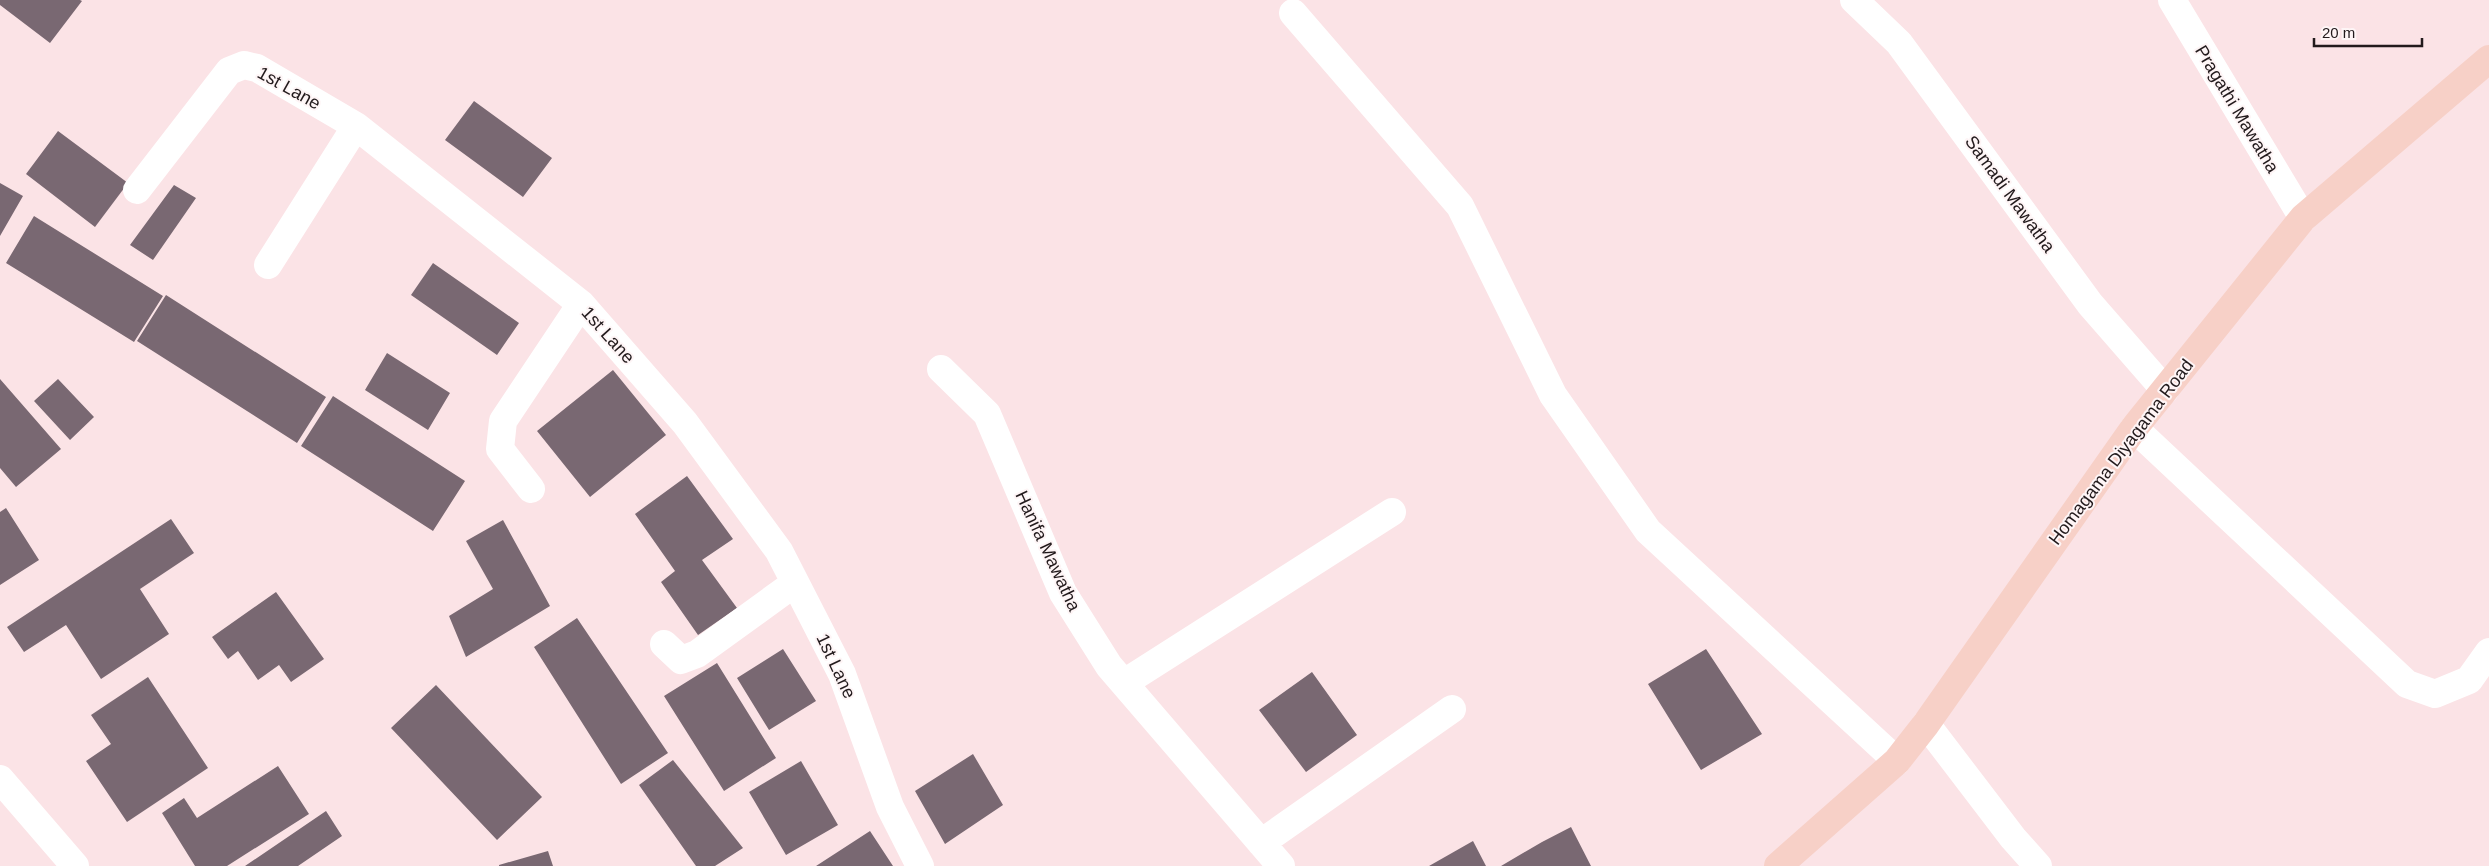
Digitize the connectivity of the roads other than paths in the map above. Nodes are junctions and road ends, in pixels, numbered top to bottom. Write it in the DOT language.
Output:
graph roads {
  1 [pos="1854,0"];
  2 [pos="2172,0"];
  3 [pos="1293,13"];
  4 [pos="2489,59"];
  5 [pos="356,126"];
  6 [pos="138,190"];
  7 [pos="2303,218"];
  8 [pos="268,265"];
  9 [pos="581,304"];
  10 [pos="942,369"];
  11 [pos="2165,390"];
  12 [pos="2134,428"];
  13 [pos="531,489"];
  14 [pos="1392,512"];
  15 [pos="795,583"];
  16 [pos="664,644"];
  17 [pos="2489,652"];
  18 [pos="1124,683"];
  19 [pos="1452,710"];
  20 [pos="1926,724"];
  21 [pos="1897,761"];
  22 [pos="0,779"];
  23 [pos="1261,843"];
  24 [pos="75,866"];
  25 [pos="920,866"];
  26 [pos="1281,866"];
  27 [pos="1778,866"];
  28 [pos="2038,866"];
  1 -- 11 [label="street, Samadi Mawatha"];
  2 -- 7 [label="street, Pragathi Mawatha"];
  3 -- 21 [label="street"];
  4 -- 7 [label="main road, Homagama Diyagama Road"];
  5 -- 6 [label="street, 1st Lane"];
  5 -- 8 [label="street"];
  5 -- 9 [label="street, 1st Lane"];
  7 -- 11 [label="main road, Homagama Diyagama Road"];
  9 -- 13 [label="street"];
  9 -- 15 [label="street, 1st Lane"];
  10 -- 18 [label="street, Hanifa Mawatha"];
  11 -- 12 [label="main road, Homagama Diyagama Road"];
  12 -- 17 [label="street"];
  12 -- 20 [label="main road, Homagama Diyagama Road"];
  14 -- 18 [label="street"];
  15 -- 16 [label="street"];
  15 -- 25 [label="street, 1st Lane"];
  18 -- 23 [label="street, Hanifa Mawatha"];
  19 -- 23 [label="street"];
  20 -- 21 [label="main road, Homagama Diyagama Road"];
  20 -- 28 [label="street"];
  21 -- 27 [label="main road, Homagama Diyagama Road"];
  22 -- 24 [label="street"];
  23 -- 26 [label="street, Hanifa Mawatha"];
}
